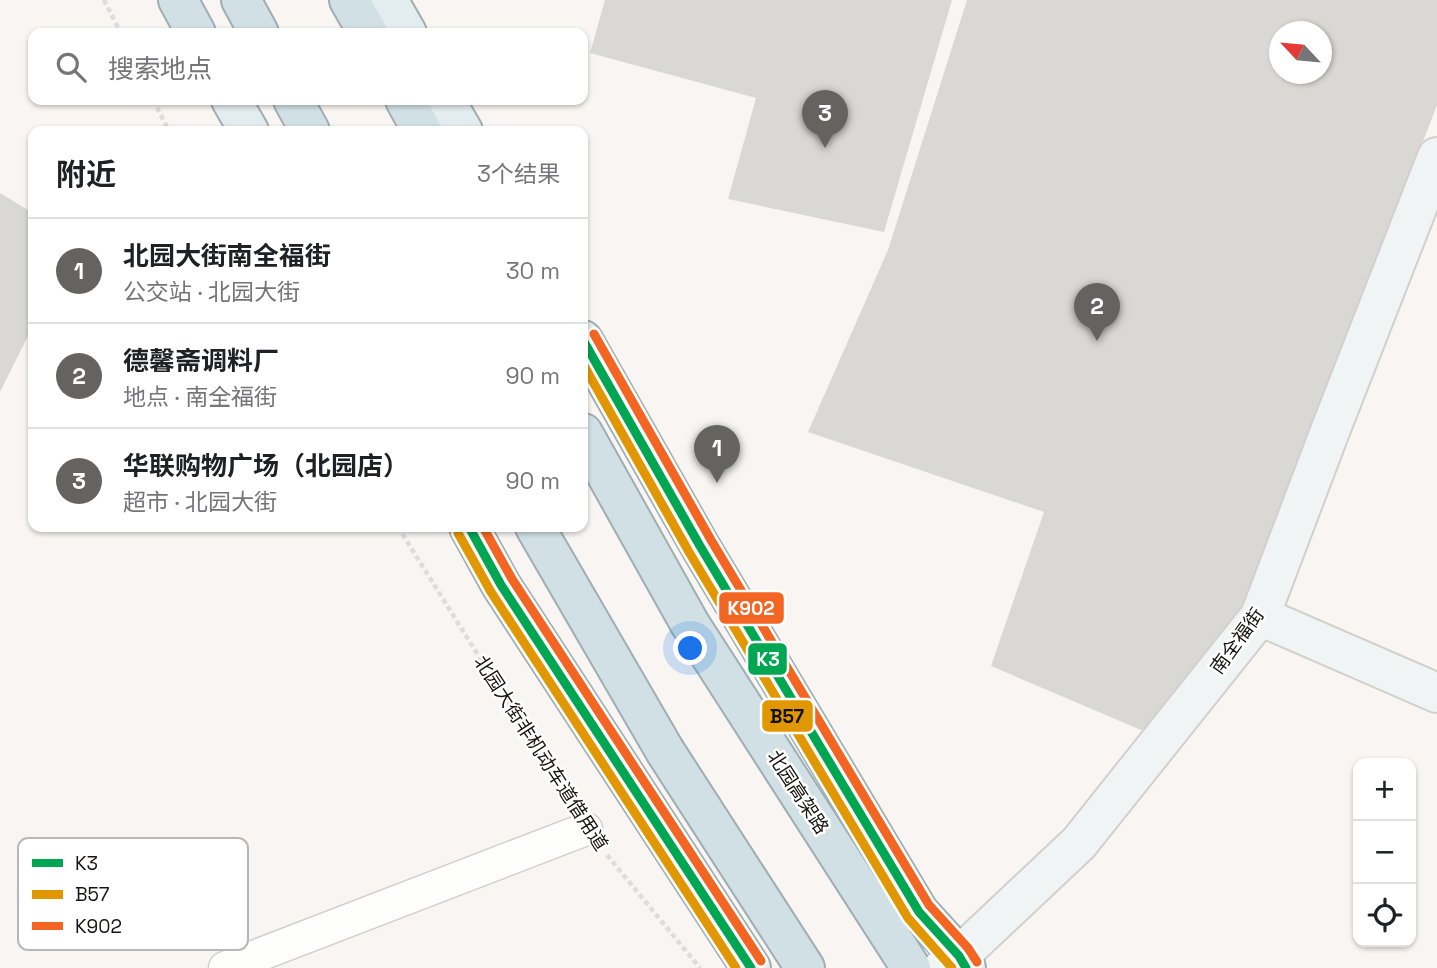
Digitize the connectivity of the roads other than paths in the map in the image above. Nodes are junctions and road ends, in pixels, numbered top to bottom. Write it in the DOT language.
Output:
graph roads {
  1 [pos="178,0"];
  2 [pos="199,0"];
  3 [pos="242,0"];
  4 [pos="349,0"];
  5 [pos="388,0"];
  6 [pos="193,28"];
  7 [pos="207,28"];
  8 [pos="256,28"];
  9 [pos="365,28"];
  10 [pos="404,28"];
  11 [pos="234,105"];
  12 [pos="296,105"];
  13 [pos="408,105"];
  14 [pos="448,105"];
  15 [pos="246,126"];
  16 [pos="307,126"];
  17 [pos="419,126"];
  18 [pos="460,126"];
  19 [pos="1437,157"];
  20 [pos="588,349"];
  21 [pos="588,442"];
  22 [pos="472,532"];
  23 [pos="539,532"];
  24 [pos="1260,616"];
  25 [pos="1437,693"];
  26 [pos="586,829"];
  27 [pos="956,964"];
  28 [pos="225,968"];
  29 [pos="751,968"];
  30 [pos="805,968"];
  31 [pos="911,968"];
  1 -- 6 [label="highway"];
  2 -- 7 [label="main road"];
  3 -- 8 [label="highway"];
  4 -- 9 [label="highway"];
  5 -- 10 [label="main road"];
  11 -- 15 [label="main road"];
  12 -- 16 [label="highway"];
  13 -- 17 [label="highway"];
  14 -- 18 [label="main road"];
  19 -- 24 [label="street, 南全福街"];
  20 -- 27 [label="main road"];
  21 -- 31 [label="highway, 北园高架路"];
  22 -- 29 [label="main road"];
  23 -- 30 [label="highway"];
  24 -- 25 [label="street"];
  24 -- 27 [label="street, 南全福街"];
  26 -- 28 [label="street"];
}
